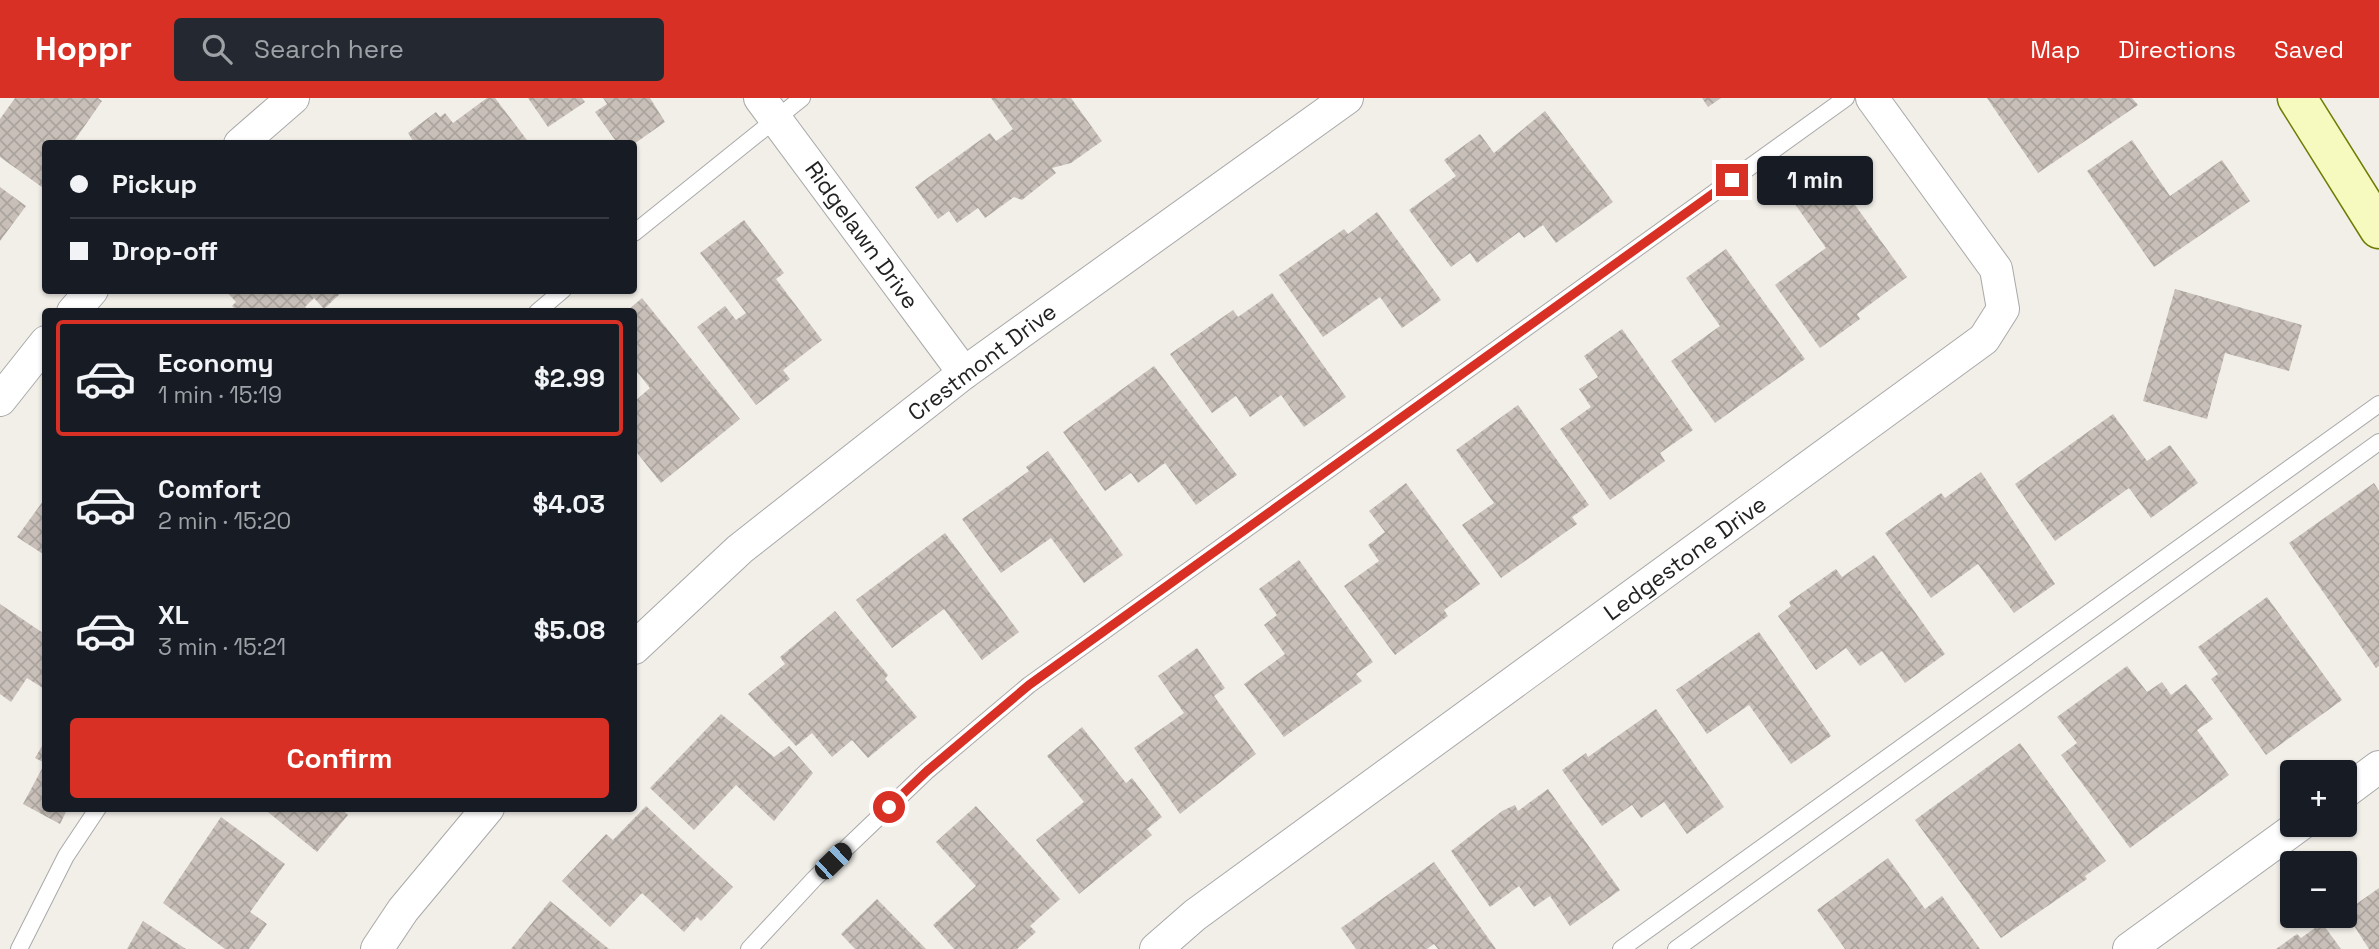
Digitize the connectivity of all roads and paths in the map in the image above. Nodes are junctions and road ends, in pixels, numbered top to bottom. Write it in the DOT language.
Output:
graph roads {
  1 [pos="293,98"];
  2 [pos="802,98"];
  3 [pos="1347,98"];
  4 [pos="1846,98"];
  5 [pos="1872,98"];
  6 [pos="2297,98"];
  7 [pos="767,108"];
  8 [pos="245,140"];
  9 [pos="2379,229"];
  10 [pos="637,230"];
  11 [pos="89,294"];
  12 [pos="558,294"];
  13 [pos="76,308"];
  14 [pos="542,308"];
  15 [pos="42,347"];
  16 [pos="964,373"];
  17 [pos="0,400"];
  18 [pos="2379,404"];
  19 [pos="2379,442"];
  20 [pos="637,645"];
  21 [pos="2379,767"];
  22 [pos="2357,783"];
  23 [pos="95,812"];
  24 [pos="485,812"];
  25 [pos="2283,837"];
  26 [pos="19,949"];
  27 [pos="377,949"];
  28 [pos="749,949"];
  29 [pos="1156,949"];
  30 [pos="1622,949"];
  31 [pos="1676,949"];
  32 [pos="2129,949"];
  1 -- 8 [label="street"];
  2 -- 7 [label="lane"];
  3 -- 16 [label="street, Crestmont Drive"];
  4 -- 28 [label="lane"];
  5 -- 29 [label="street, Ledgestone Drive"];
  6 -- 9 [label="main road"];
  7 -- 10 [label="lane"];
  7 -- 16 [label="street, Ridgelawn Drive"];
  11 -- 13 [label="street"];
  12 -- 14 [label="lane"];
  15 -- 17 [label="street"];
  16 -- 20 [label="street, Crestmont Drive"];
  18 -- 30 [label="lane"];
  19 -- 31 [label="lane"];
  21 -- 22 [label="street"];
  23 -- 26 [label="lane"];
  24 -- 27 [label="street"];
  25 -- 32 [label="street"];
}
